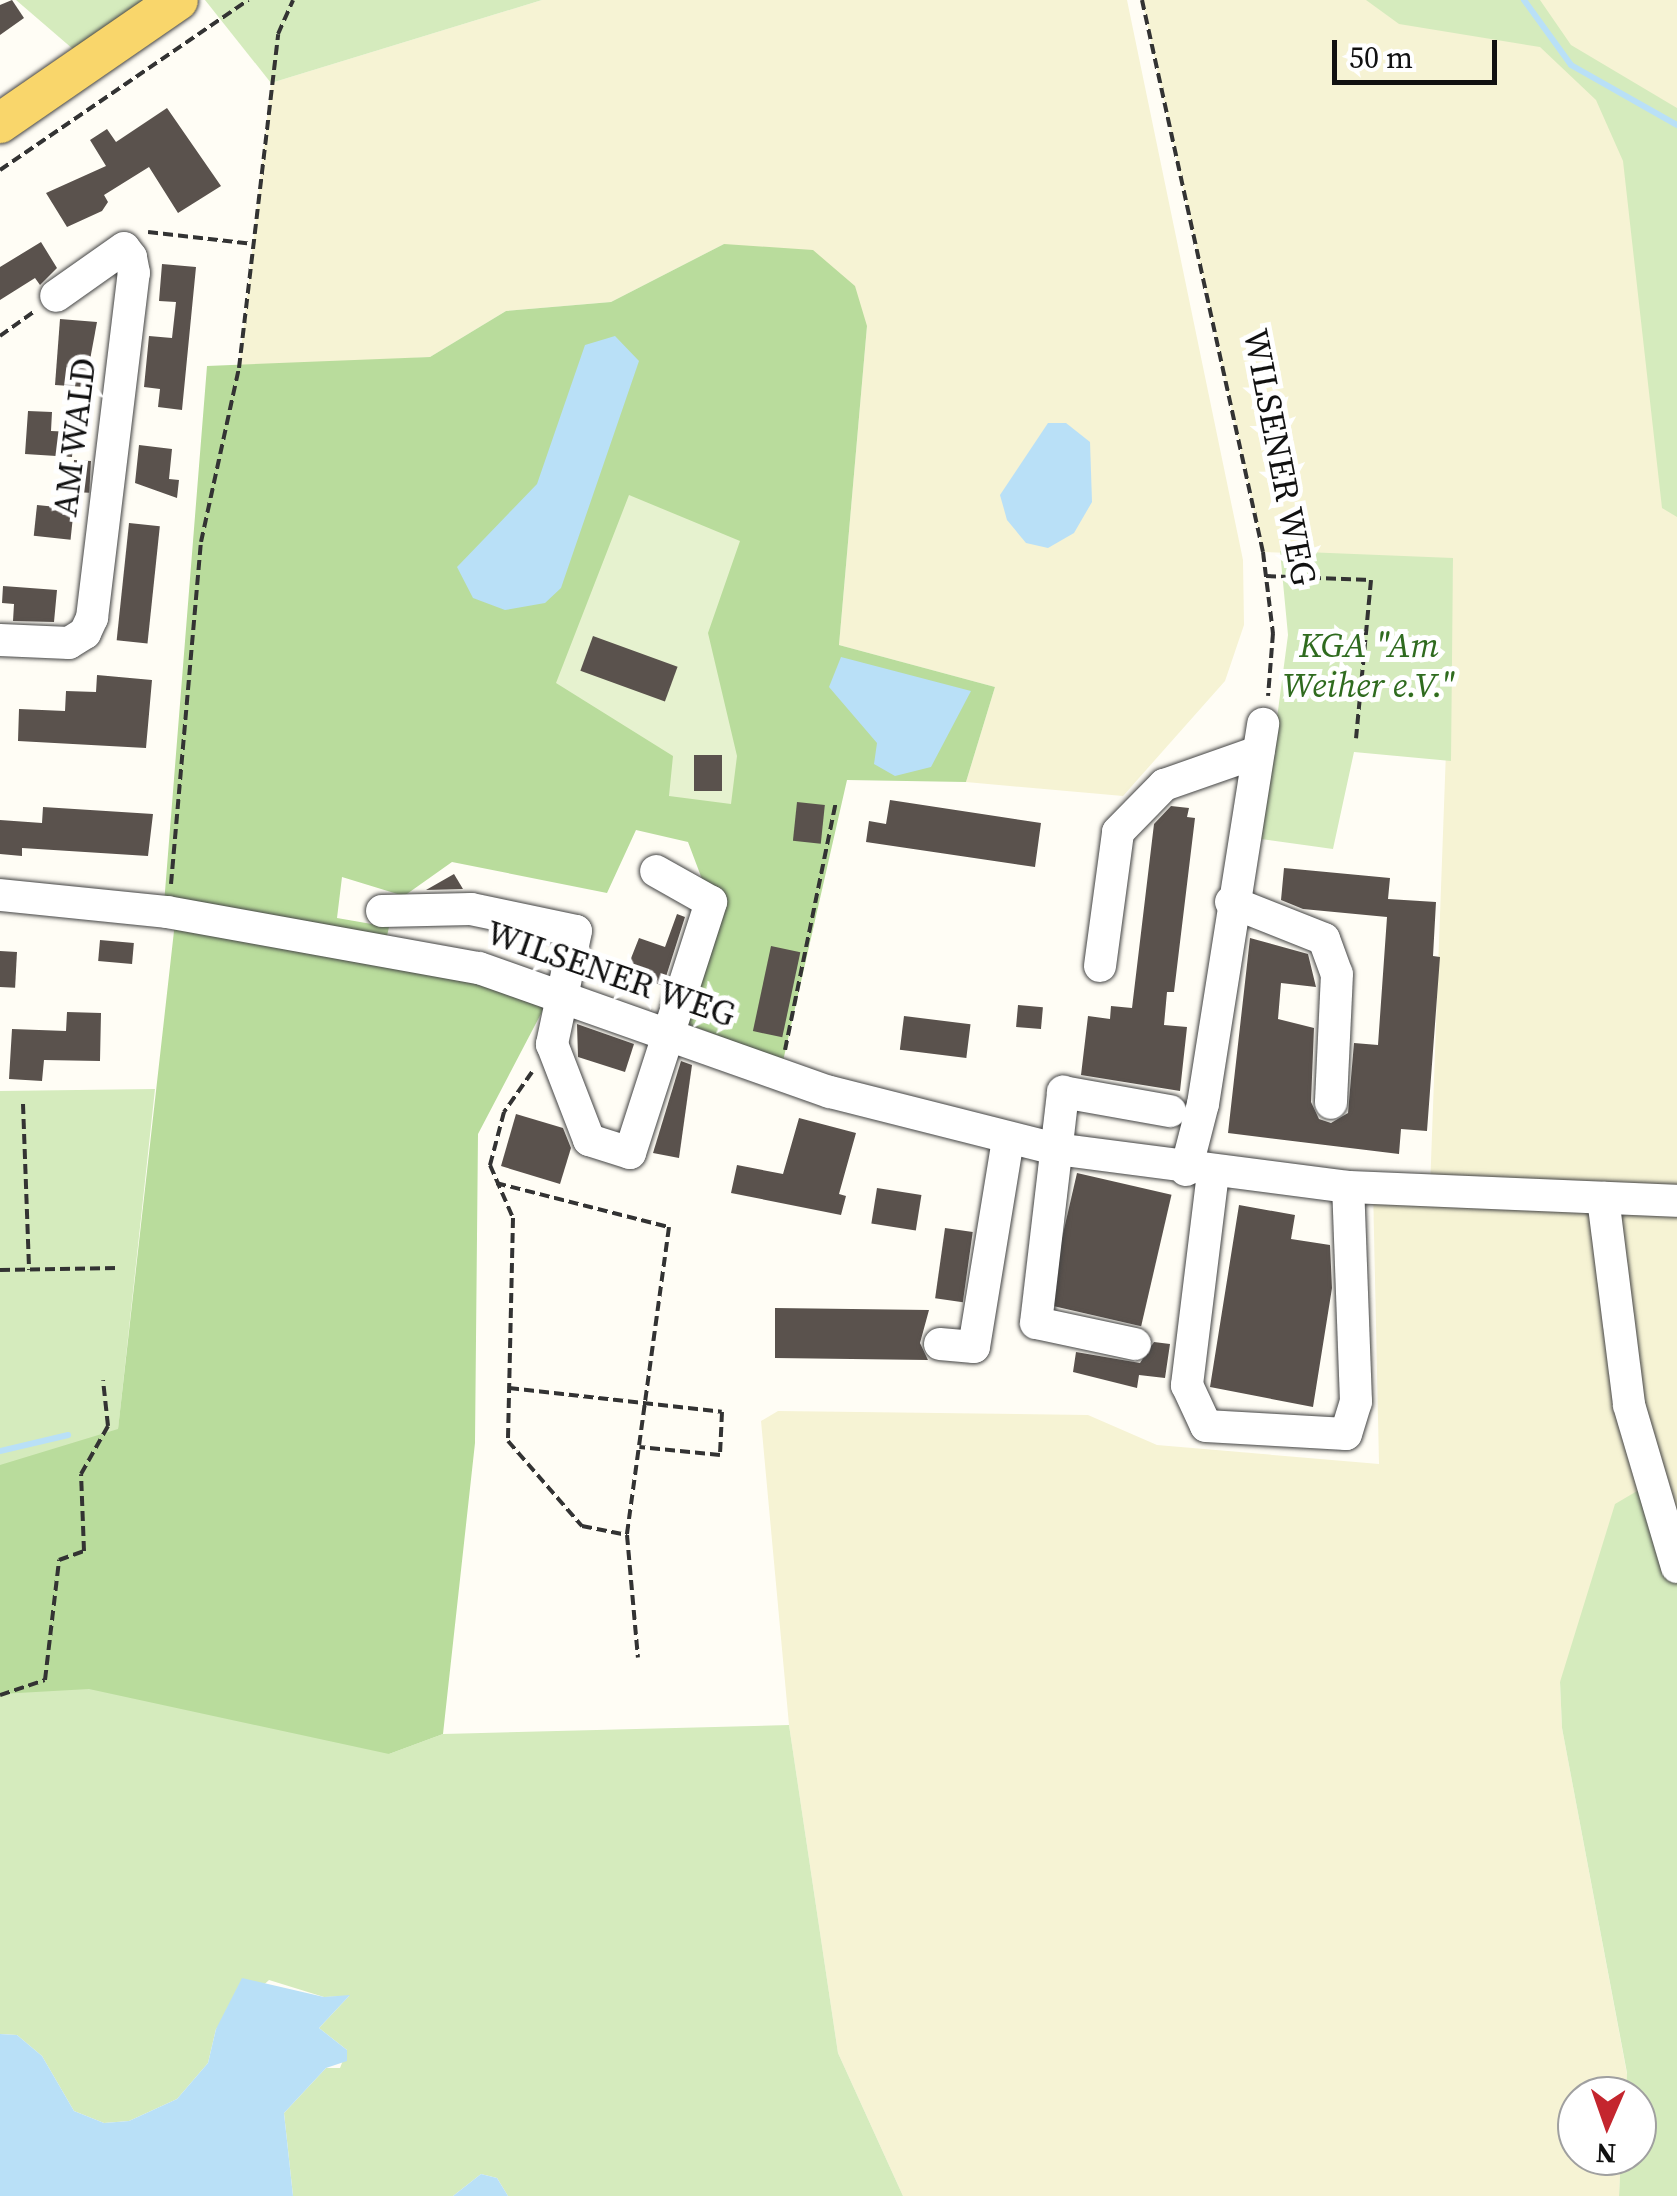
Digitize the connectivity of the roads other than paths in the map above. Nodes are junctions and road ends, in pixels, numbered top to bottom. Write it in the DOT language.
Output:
graph roads {
  1 [pos="178,0"];
  2 [pos="0,123"];
  3 [pos="56,296"];
  4 [pos="0,640"];
  5 [pos="656,871"];
  6 [pos="0,895"];
  7 [pos="1231,902"];
  8 [pos="382,911"];
  9 [pos="1100,966"];
  10 [pos="559,992"];
  11 [pos="671,1034"];
  12 [pos="1331,1103"];
  13 [pos="1170,1111"];
  14 [pos="1008,1139"];
  15 [pos="1056,1149"];
  16 [pos="1200,1172"];
  17 [pos="1348,1186"];
  18 [pos="1603,1198"];
  19 [pos="1677,1201"];
  20 [pos="940,1344"];
  21 [pos="1135,1344"];
  22 [pos="1677,1567"];
  1 -- 2 [label="main road"];
  3 -- 4 [label="street, AM WALD"];
  5 -- 11 [label="street"];
  6 -- 10 [label="street, WILSENER WEG"];
  7 -- 9 [label="street"];
  7 -- 12 [label="street"];
  7 -- 16 [label="street"];
  8 -- 10 [label="street"];
  10 -- 11 [label="street, WILSENER WEG"];
  10 -- 11 [label="street"];
  11 -- 14 [label="street, WILSENER WEG"];
  13 -- 15 [label="street"];
  14 -- 15 [label="street, WILSENER WEG"];
  14 -- 20 [label="street"];
  15 -- 16 [label="street, WILSENER WEG"];
  15 -- 21 [label="street"];
  16 -- 17 [label="street, WILSENER WEG"];
  16 -- 17 [label="street"];
  17 -- 18 [label="street, WILSENER WEG"];
  18 -- 19 [label="street, WILSENER WEG"];
  18 -- 22 [label="street"];
}
